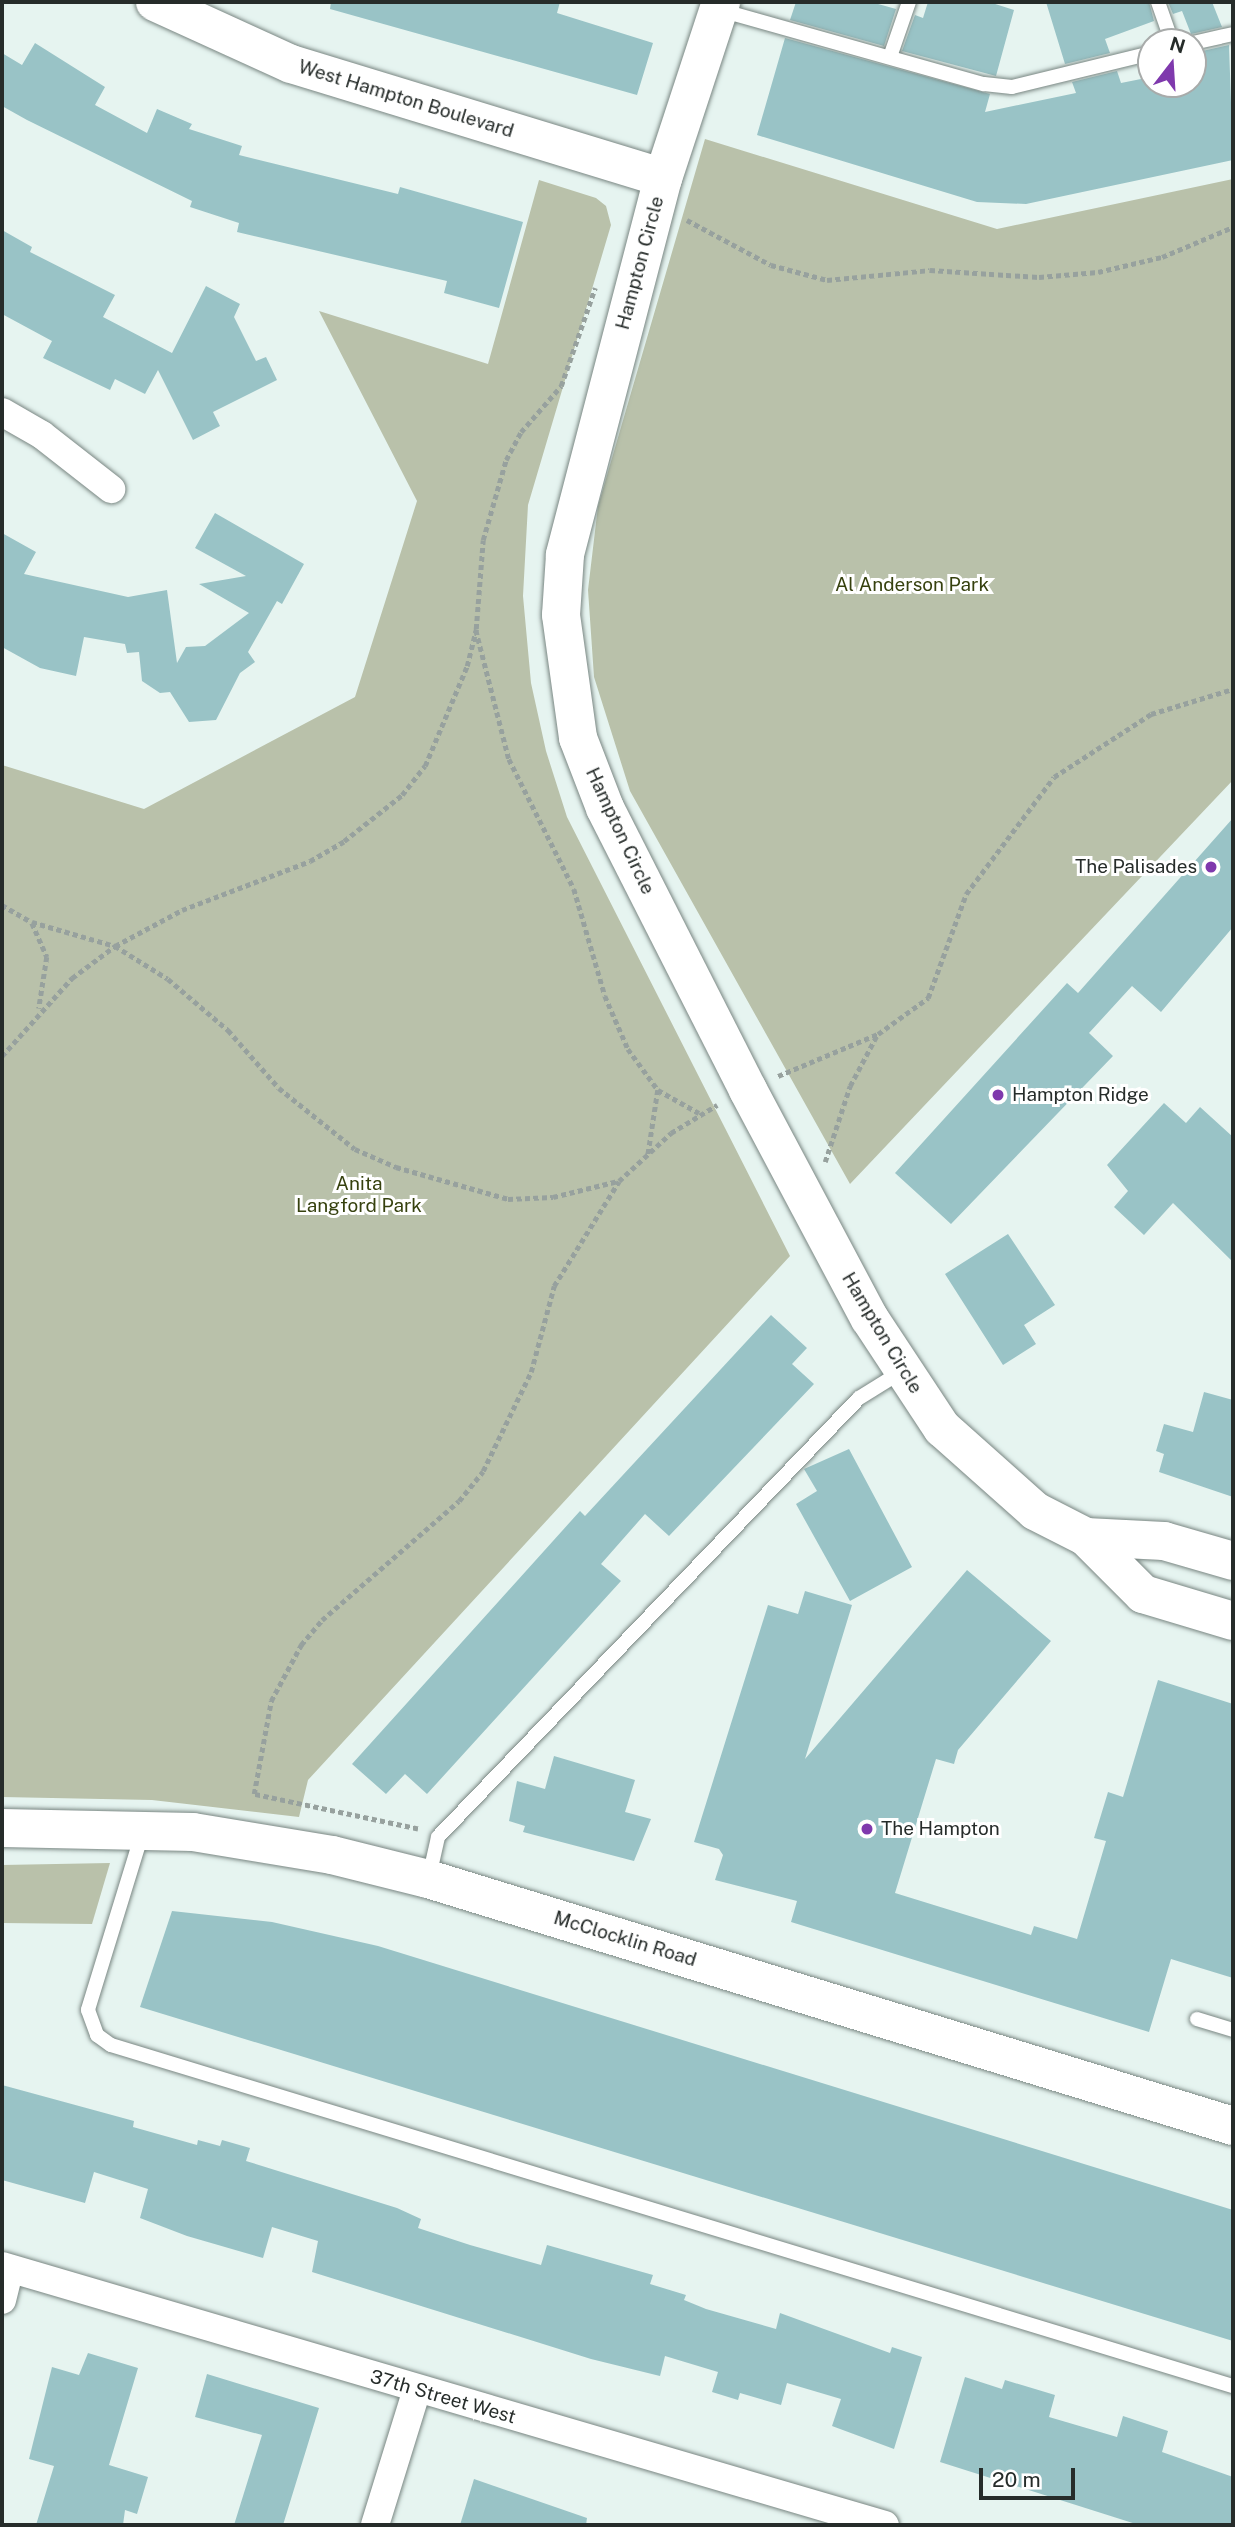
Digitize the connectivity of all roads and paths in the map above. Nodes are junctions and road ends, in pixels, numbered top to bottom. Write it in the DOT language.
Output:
graph roads {
  1 [pos="155,2"];
  2 [pos="909,2"];
  3 [pos="1158,2"];
  4 [pos="720,6"];
  5 [pos="1166,28"];
  6 [pos="1233,34"];
  7 [pos="1207,40"];
  8 [pos="891,54"];
  9 [pos="1137,57"];
  10 [pos="663,177"];
  11 [pos="654,216"];
  12 [pos="1233,227"];
  13 [pos="596,285"];
  14 [pos="2,412"];
  15 [pos="111,489"];
  16 [pos="476,629"];
  17 [pos="1233,689"];
  18 [pos="2,905"];
  19 [pos="32,922"];
  20 [pos="115,946"];
  21 [pos="38,1012"];
  22 [pos="878,1034"];
  23 [pos="2,1056"];
  24 [pos="771,1080"];
  25 [pos="658,1090"];
  26 [pos="721,1103"];
  27 [pos="699,1113"];
  28 [pos="647,1159"];
  29 [pos="827,1160"];
  30 [pos="619,1181"];
  31 [pos="901,1372"];
  32 [pos="1086,1537"];
  33 [pos="1233,1561"];
  34 [pos="1233,1621"];
  35 [pos="2,1828"];
  36 [pos="144,1828"];
  37 [pos="439,1837"];
  38 [pos="428,1879"];
  39 [pos="1197,2020"];
  40 [pos="1233,2030"];
  41 [pos="1233,2126"];
  42 [pos="6,2268"];
  43 [pos="2,2300"];
  44 [pos="1233,2386"];
  45 [pos="417,2389"];
  46 [pos="375,2525"];
  47 [pos="885,2525"];
  1 -- 10 [label="street, West Hampton Boulevard"];
  2 -- 8 [label="lane"];
  3 -- 5 [label="lane"];
  4 -- 8 [label="lane"];
  4 -- 10 [label="street, Hampton Circle"];
  6 -- 7 [label="lane"];
  8 -- 9 [label="lane"];
  10 -- 11 [label="street, Hampton Circle"];
  11 -- 12 [label="path"];
  11 -- 31 [label="street, Hampton Circle"];
  13 -- 16 [label="path"];
  14 -- 15 [label="street"];
  16 -- 20 [label="path"];
  16 -- 25 [label="path"];
  17 -- 22 [label="path"];
  18 -- 19 [label="path"];
  19 -- 20 [label="path"];
  19 -- 21 [label="path"];
  20 -- 21 [label="path"];
  20 -- 30 [label="path"];
  21 -- 23 [label="path"];
  22 -- 24 [label="path"];
  22 -- 29 [label="path"];
  25 -- 27 [label="path"];
  25 -- 28 [label="path"];
  26 -- 27 [label="path"];
  27 -- 28 [label="path"];
  28 -- 30 [label="path"];
  30 -- 37 [label="path"];
  31 -- 32 [label="street, Hampton Circle"];
  31 -- 37 [label="lane"];
  32 -- 33 [label="street, Hampton Circle"];
  32 -- 34 [label="street, Hampton Circle"];
  35 -- 36 [label="street, McClocklin Road"];
  36 -- 38 [label="street, McClocklin Road"];
  36 -- 44 [label="lane"];
  37 -- 38 [label="lane"];
  38 -- 41 [label="street, McClocklin Road"];
  39 -- 40 [label="lane"];
  42 -- 43 [label="street"];
  42 -- 45 [label="street, 37th Street West"];
  45 -- 46 [label="street"];
  45 -- 47 [label="street, 37th Street West"];
}
